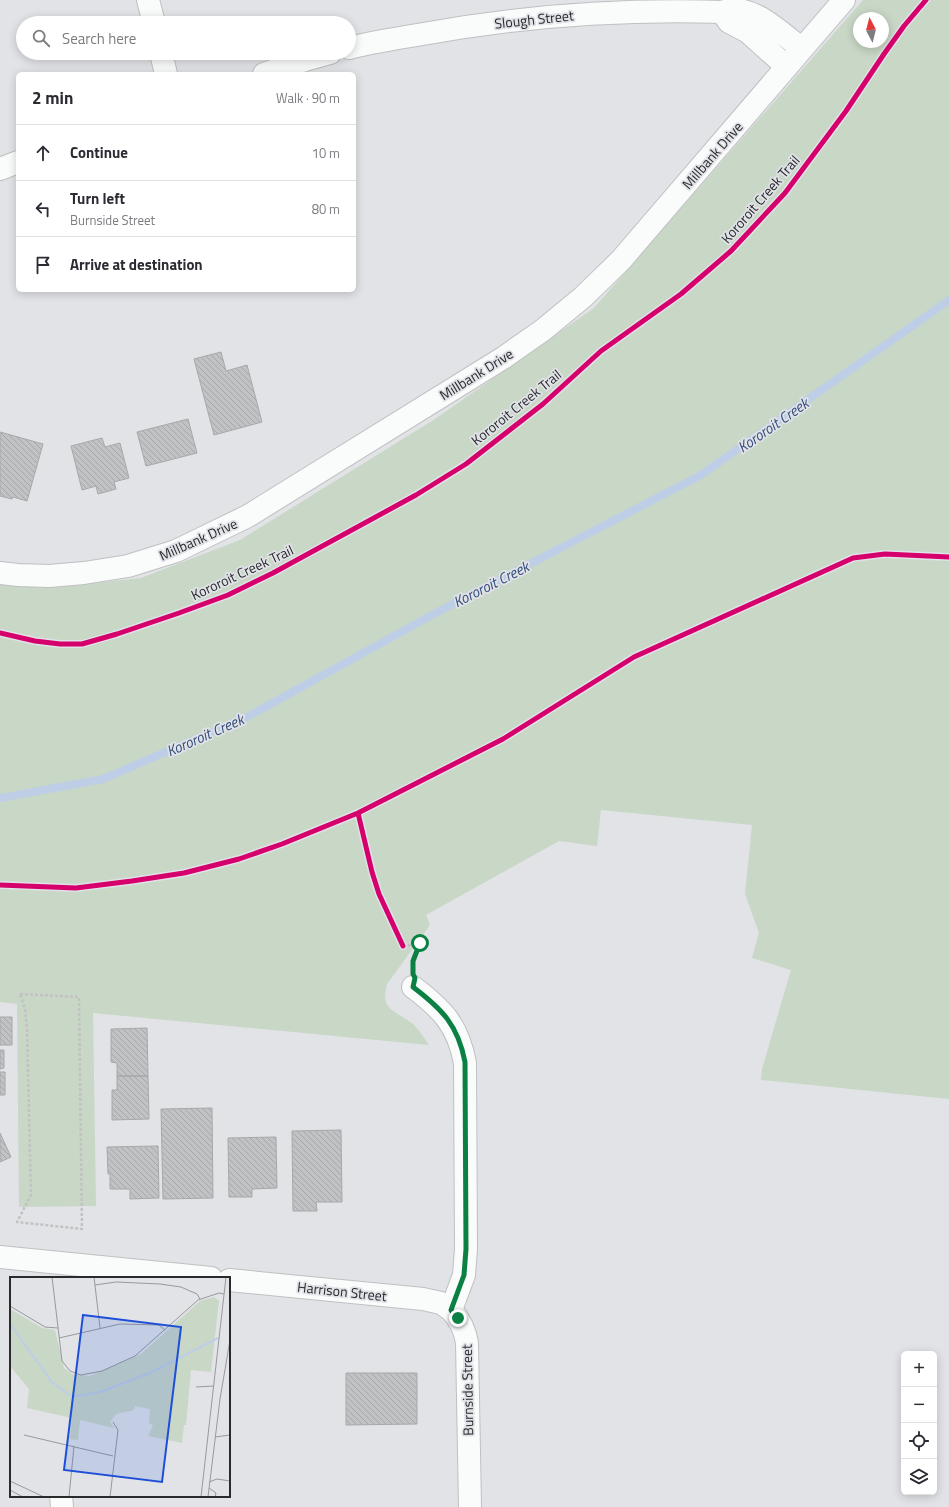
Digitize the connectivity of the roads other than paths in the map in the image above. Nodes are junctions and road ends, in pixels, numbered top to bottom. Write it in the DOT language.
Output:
graph roads {
  1 [pos="148,0"];
  2 [pos="844,0"];
  3 [pos="722,12"];
  4 [pos="152,16"];
  5 [pos="356,47"];
  6 [pos="802,49"];
  7 [pos="163,60"];
  8 [pos="305,60"];
  9 [pos="787,67"];
  10 [pos="166,72"];
  11 [pos="270,72"];
  12 [pos="16,163"];
  13 [pos="0,169"];
  14 [pos="0,573"];
  15 [pos="413,987"];
  16 [pos="0,1257"];
  17 [pos="46,1270"];
  18 [pos="70,1271"];
  19 [pos="191,1277"];
  20 [pos="230,1280"];
  21 [pos="451,1310"];
  22 [pos="470,1507"];
  1 -- 4 [label="street"];
  2 -- 6 [label="street, Millbank Drive"];
  3 -- 5 [label="street, Slough Street"];
  3 -- 6 [label="street, Slough Street"];
  3 -- 9 [label="street"];
  6 -- 9 [label="street, Millbank Drive"];
  7 -- 10 [label="street"];
  8 -- 11 [label="street"];
  9 -- 14 [label="street, Millbank Drive"];
  12 -- 13 [label="street"];
  15 -- 21 [label="street"];
  16 -- 17 [label="street"];
  17 -- 18 [label="street"];
  18 -- 19 [label="street"];
  20 -- 21 [label="street, Harrison Street"];
  21 -- 22 [label="street, Burnside Street"];
}
